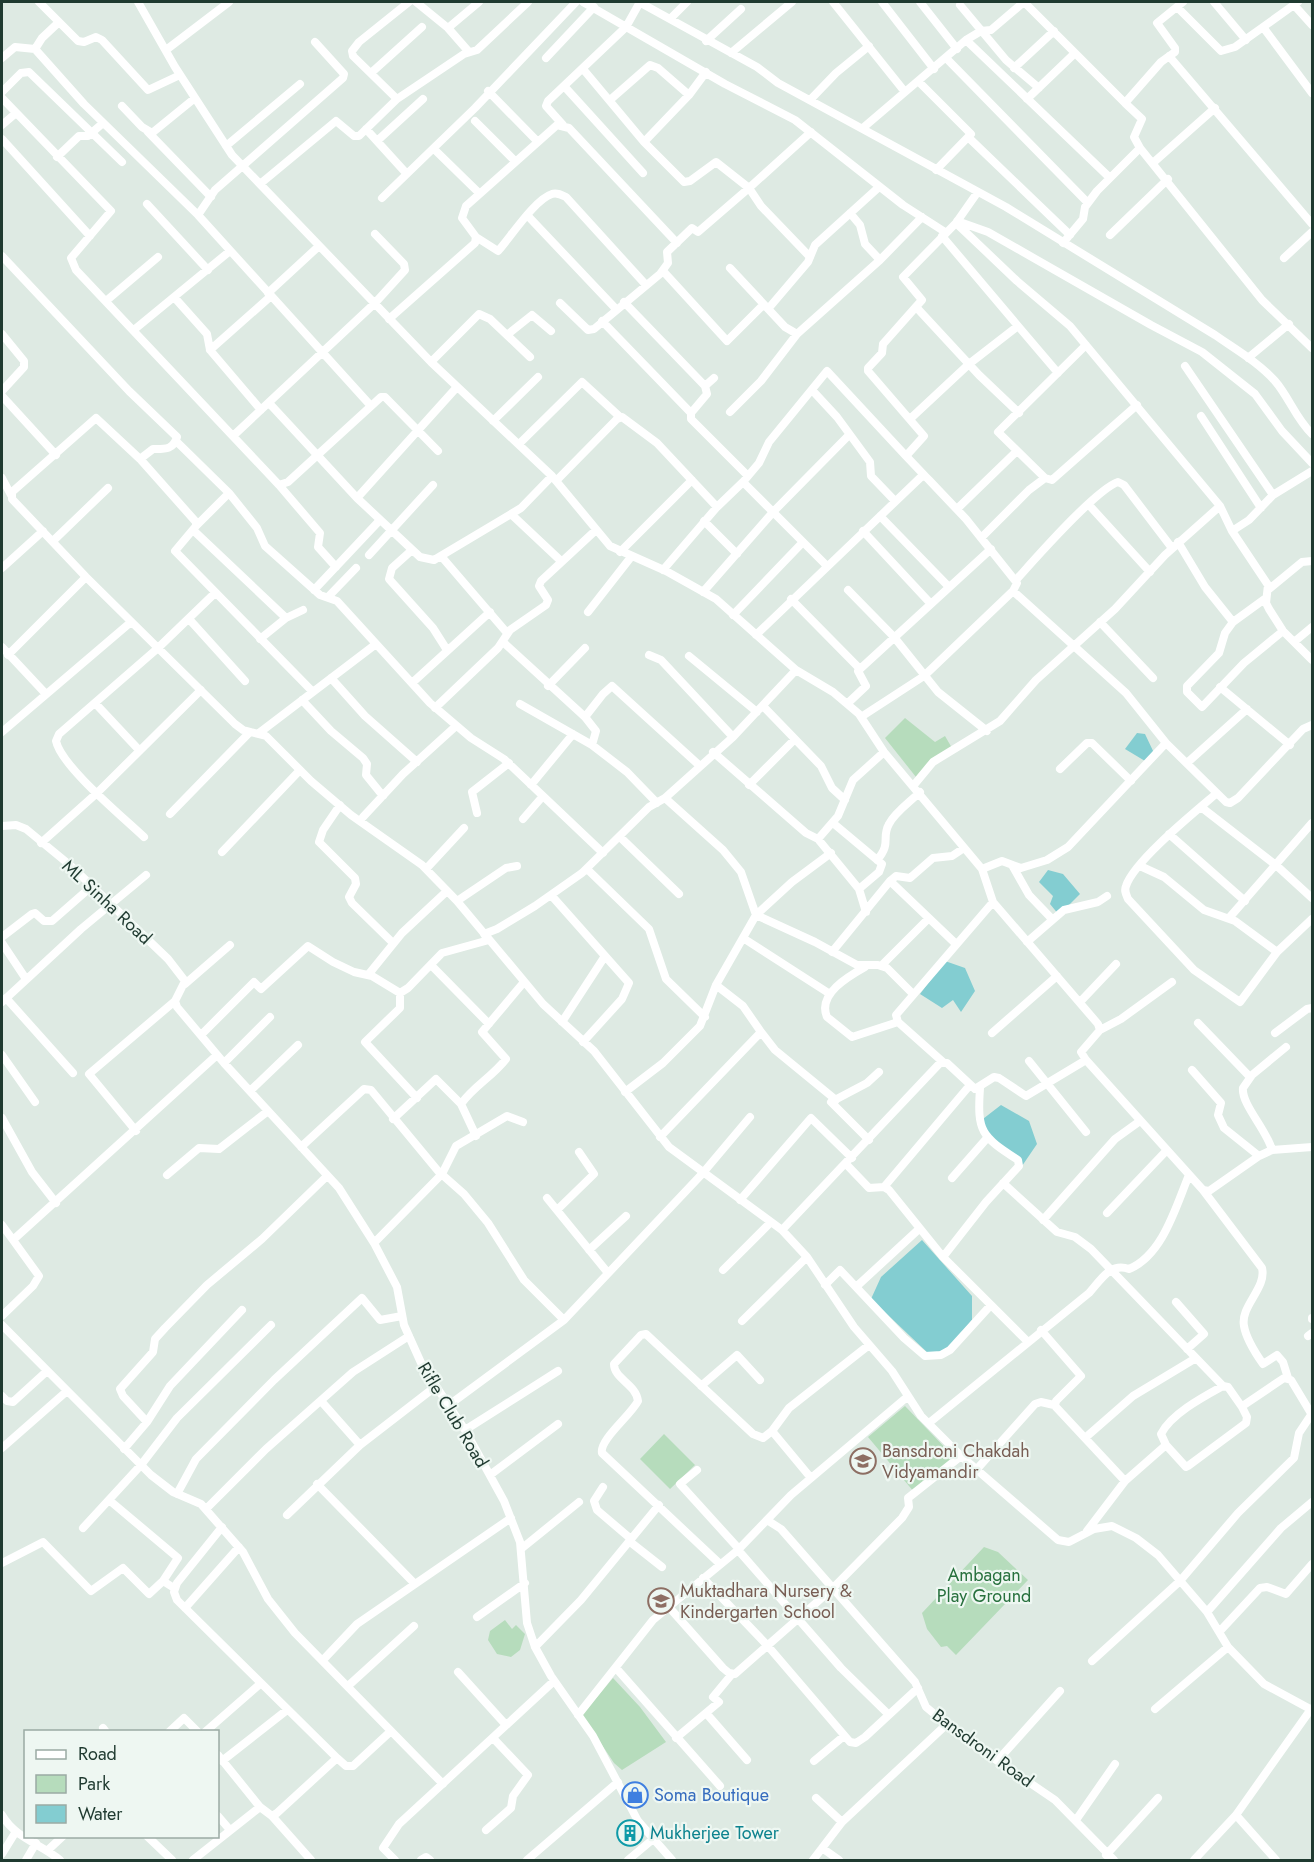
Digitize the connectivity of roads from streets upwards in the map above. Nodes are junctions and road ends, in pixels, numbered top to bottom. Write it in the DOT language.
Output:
graph roads {
  1 [pos="39,2"];
  2 [pos="138,2"];
  3 [pos="228,2"];
  4 [pos="409,2"];
  5 [pos="416,2"];
  6 [pos="479,2"];
  7 [pos="528,2"];
  8 [pos="576,2"];
  9 [pos="583,2"];
  10 [pos="687,2"];
  11 [pos="792,2"];
  12 [pos="834,2"];
  13 [pos="882,2"];
  14 [pos="920,2"];
  15 [pos="1214,2"];
  16 [pos="1296,3"];
  17 [pos="1179,4"];
  18 [pos="397,5"];
  19 [pos="638,5"];
  20 [pos="654,5"];
  21 [pos="960,5"];
  22 [pos="594,7"];
  23 [pos="741,9"];
  24 [pos="670,19"];
  25 [pos="59,22"];
  26 [pos="627,25"];
  27 [pos="1312,25"];
  28 [pos="422,27"];
  29 [pos="1263,27"];
  30 [pos="448,28"];
  31 [pos="981,31"];
  32 [pos="1054,31"];
  33 [pos="966,40"];
  34 [pos="1246,40"];
  35 [pos="706,41"];
  36 [pos="315,42"];
  37 [pos="869,46"];
  38 [pos="35,49"];
  39 [pos="957,49"];
  40 [pos="166,50"];
  41 [pos="469,52"];
  42 [pos="731,52"];
  43 [pos="1075,53"];
  44 [pos="1169,56"];
  45 [pos="2,58"];
  46 [pos="546,58"];
  47 [pos="947,59"];
  48 [pos="1014,68"];
  49 [pos="583,69"];
  50 [pos="934,69"];
  51 [pos="706,72"];
  52 [pos="371,73"];
  53 [pos="180,75"];
  54 [pos="918,81"];
  55 [pos="300,84"];
  56 [pos="564,86"];
  57 [pos="1039,88"];
  58 [pos="488,91"];
  59 [pos="2,92"];
  60 [pos="905,92"];
  61 [pos="1312,93"];
  62 [pos="689,95"];
  63 [pos="2,98"];
  64 [pos="195,98"];
  65 [pos="397,99"];
  66 [pos="423,99"];
  67 [pos="811,99"];
  68 [pos="1027,99"];
  69 [pos="610,100"];
  70 [pos="1125,103"];
  71 [pos="122,106"];
  72 [pos="1215,108"];
  73 [pos="16,113"];
  74 [pos="476,121"];
  75 [pos="103,123"];
  76 [pos="2,125"];
  77 [pos="563,125"];
  78 [pos="864,127"];
  79 [pos="366,129"];
  80 [pos="148,132"];
  81 [pos="811,132"];
  82 [pos="93,133"];
  83 [pos="968,137"];
  84 [pos="2,139"];
  85 [pos="377,141"];
  86 [pos="537,141"];
  87 [pos="644,142"];
  88 [pos="226,146"];
  89 [pos="1140,148"];
  90 [pos="435,150"];
  91 [pos="57,157"];
  92 [pos="515,161"];
  93 [pos="122,162"];
  94 [pos="1154,162"];
  95 [pos="242,166"];
  96 [pos="936,170"];
  97 [pos="406,173"];
  98 [pos="643,173"];
  99 [pos="1109,177"];
  100 [pos="1168,179"];
  101 [pos="260,184"];
  102 [pos="879,187"];
  103 [pos="749,188"];
  104 [pos="479,193"];
  105 [pos="977,193"];
  106 [pos="211,196"];
  107 [pos="382,198"];
  108 [pos="1088,203"];
  109 [pos="147,204"];
  110 [pos="850,213"];
  111 [pos="198,215"];
  112 [pos="527,215"];
  113 [pos="922,217"];
  114 [pos="958,220"];
  115 [pos="1312,224"];
  116 [pos="1312,232"];
  117 [pos="375,234"];
  118 [pos="944,234"];
  119 [pos="1070,235"];
  120 [pos="1110,235"];
  121 [pos="90,237"];
  122 [pos="476,237"];
  123 [pos="676,243"];
  124 [pos="1063,243"];
  125 [pos="319,246"];
  126 [pos="230,251"];
  127 [pos="2,256"];
  128 [pos="158,257"];
  129 [pos="810,257"];
  130 [pos="1284,258"];
  131 [pos="880,260"];
  132 [pos="729,268"];
  133 [pos="208,270"];
  134 [pos="663,271"];
  135 [pos="646,285"];
  136 [pos="269,295"];
  137 [pos="174,297"];
  138 [pos="106,301"];
  139 [pos="624,302"];
  140 [pos="375,303"];
  141 [pos="560,303"];
  142 [pos="765,307"];
  143 [pos="917,308"];
  144 [pos="616,309"];
  145 [pos="389,319"];
  146 [pos="602,321"];
  147 [pos="1288,324"];
  148 [pos="1018,326"];
  149 [pos="135,329"];
  150 [pos="551,331"];
  151 [pos="2,334"];
  152 [pos="797,334"];
  153 [pos="507,335"];
  154 [pos="1086,345"];
  155 [pos="1312,348"];
  156 [pos="210,350"];
  157 [pos="323,352"];
  158 [pos="531,357"];
  159 [pos="1248,358"];
  160 [pos="430,362"];
  161 [pos="969,364"];
  162 [pos="1185,366"];
  163 [pos="1058,373"];
  164 [pos="538,377"];
  165 [pos="714,378"];
  166 [pos="705,386"];
  167 [pos="457,387"];
  168 [pos="812,390"];
  169 [pos="2,391"];
  170 [pos="2,396"];
  171 [pos="269,403"];
  172 [pos="1137,405"];
  173 [pos="371,406"];
  174 [pos="261,410"];
  175 [pos="730,412"];
  176 [pos="691,413"];
  177 [pos="1019,413"];
  178 [pos="1201,416"];
  179 [pos="620,417"];
  180 [pos="910,419"];
  181 [pos="493,421"];
  182 [pos="416,431"];
  183 [pos="1312,434"];
  184 [pos="233,436"];
  185 [pos="848,436"];
  186 [pos="176,441"];
  187 [pos="519,444"];
  188 [pos="438,451"];
  189 [pos="1017,451"];
  190 [pos="56,455"];
  191 [pos="318,456"];
  192 [pos="906,456"];
  193 [pos="141,460"];
  194 [pos="1312,463"];
  195 [pos="1312,471"];
  196 [pos="925,476"];
  197 [pos="2,478"];
  198 [pos="554,478"];
  199 [pos="1045,478"];
  200 [pos="746,479"];
  201 [pos="692,480"];
  202 [pos="279,485"];
  203 [pos="433,485"];
  204 [pos="108,488"];
  205 [pos="229,494"];
  206 [pos="11,495"];
  207 [pos="1274,495"];
  208 [pos="357,498"];
  209 [pos="896,501"];
  210 [pos="1089,505"];
  211 [pos="1220,506"];
  212 [pos="717,507"];
  213 [pos="1261,508"];
  214 [pos="957,509"];
  215 [pos="774,511"];
  216 [pos="511,514"];
  217 [pos="880,516"];
  218 [pos="380,520"];
  219 [pos="704,521"];
  220 [pos="194,528"];
  221 [pos="596,530"];
  222 [pos="43,531"];
  223 [pos="392,531"];
  224 [pos="863,531"];
  225 [pos="1232,531"];
  226 [pos="981,538"];
  227 [pos="53,541"];
  228 [pos="803,542"];
  229 [pos="1175,545"];
  230 [pos="990,549"];
  231 [pos="412,550"];
  232 [pos="620,552"];
  233 [pos="737,554"];
  234 [pos="369,555"];
  235 [pos="441,556"];
  236 [pos="631,557"];
  237 [pos="561,561"];
  238 [pos="1312,561"];
  239 [pos="826,566"];
  240 [pos="336,567"];
  241 [pos="2,568"];
  242 [pos="356,568"];
  243 [pos="663,570"];
  244 [pos="1150,572"];
  245 [pos="86,577"];
  246 [pos="1016,580"];
  247 [pos="949,587"];
  248 [pos="314,590"];
  249 [pos="848,590"];
  250 [pos="1012,591"];
  251 [pos="703,592"];
  252 [pos="215,593"];
  253 [pos="1267,594"];
  254 [pos="328,597"];
  255 [pos="791,599"];
  256 [pos="932,604"];
  257 [pos="303,610"];
  258 [pos="489,612"];
  259 [pos="588,612"];
  260 [pos="733,615"];
  261 [pos="286,618"];
  262 [pos="189,619"];
  263 [pos="131,622"];
  264 [pos="1100,622"];
  265 [pos="1233,622"];
  266 [pos="1312,627"];
  267 [pos="1283,630"];
  268 [pos="507,633"];
  269 [pos="756,635"];
  270 [pos="894,637"];
  271 [pos="260,639"];
  272 [pos="503,642"];
  273 [pos="1294,642"];
  274 [pos="376,644"];
  275 [pos="1074,645"];
  276 [pos="2,647"];
  277 [pos="159,648"];
  278 [pos="585,648"];
  279 [pos="447,650"];
  280 [pos="8,655"];
  281 [pos="649,655"];
  282 [pos="689,656"];
  283 [pos="1312,660"];
  284 [pos="860,669"];
  285 [pos="796,670"];
  286 [pos="924,676"];
  287 [pos="331,678"];
  288 [pos="1153,678"];
  289 [pos="245,681"];
  290 [pos="412,683"];
  291 [pos="548,686"];
  292 [pos="1220,687"];
  293 [pos="201,690"];
  294 [pos="313,692"];
  295 [pos="45,693"];
  296 [pos="302,700"];
  297 [pos="95,703"];
  298 [pos="848,703"];
  299 [pos="519,704"];
  300 [pos="435,708"];
  301 [pos="760,709"];
  302 [pos="1246,709"];
  303 [pos="585,717"];
  304 [pos="861,717"];
  305 [pos="1312,725"];
  306 [pos="456,726"];
  307 [pos="987,731"];
  308 [pos="2,732"];
  309 [pos="255,732"];
  310 [pos="573,734"];
  311 [pos="733,737"];
  312 [pos="795,739"];
  313 [pos="1166,743"];
  314 [pos="592,745"];
  315 [pos="1290,745"];
  316 [pos="139,750"];
  317 [pos="884,752"];
  318 [pos="713,753"];
  319 [pos="417,762"];
  320 [pos="509,763"];
  321 [pos="1187,763"];
  322 [pos="700,766"];
  323 [pos="1060,769"];
  324 [pos="300,770"];
  325 [pos="1131,781"];
  326 [pos="531,785"];
  327 [pos="749,785"];
  328 [pos="914,785"];
  329 [pos="920,792"];
  330 [pos="97,793"];
  331 [pos="1217,793"];
  332 [pos="383,796"];
  333 [pos="543,796"];
  334 [pos="845,800"];
  335 [pos="661,801"];
  336 [pos="340,805"];
  337 [pos="1201,807"];
  338 [pos="477,813"];
  339 [pos="170,814"];
  340 [pos="363,817"];
  341 [pos="523,819"];
  342 [pos="833,823"];
  343 [pos="1312,823"];
  344 [pos="2,826"];
  345 [pos="464,828"];
  346 [pos="1169,834"];
  347 [pos="144,837"];
  348 [pos="620,837"];
  349 [pos="819,839"];
  350 [pos="41,843"];
  351 [pos="964,848"];
  352 [pos="222,852"];
  353 [pos="603,853"];
  354 [pos="831,853"];
  355 [pos="877,860"];
  356 [pos="1012,865"];
  357 [pos="517,866"];
  358 [pos="1140,866"];
  359 [pos="1277,866"];
  360 [pos="426,869"];
  361 [pos="586,869"];
  362 [pos="982,869"];
  363 [pos="146,875"];
  364 [pos="890,881"];
  365 [pos="92,886"];
  366 [pos="859,890"];
  367 [pos="447,891"];
  368 [pos="679,894"];
  369 [pos="551,895"];
  370 [pos="1107,896"];
  371 [pos="1312,898"];
  372 [pos="457,901"];
  373 [pos="1245,901"];
  374 [pos="993,902"];
  375 [pos="112,906"];
  376 [pos="866,912"];
  377 [pos="756,915"];
  378 [pos="929,918"];
  379 [pos="1229,918"];
  380 [pos="1052,919"];
  381 [pos="1312,919"];
  382 [pos="2,937"];
  383 [pos="486,937"];
  384 [pos="743,938"];
  385 [pos="1027,942"];
  386 [pos="2,943"];
  387 [pos="393,943"];
  388 [pos="956,944"];
  389 [pos="230,945"];
  390 [pos="832,951"];
  391 [pos="1277,952"];
  392 [pos="605,956"];
  393 [pos="1116,964"];
  394 [pos="430,965"];
  395 [pos="865,966"];
  396 [pos="881,966"];
  397 [pos="368,975"];
  398 [pos="1057,976"];
  399 [pos="26,979"];
  400 [pos="524,982"];
  401 [pos="1172,982"];
  402 [pos="185,984"];
  403 [pos="716,985"];
  404 [pos="400,993"];
  405 [pos="912,993"];
  406 [pos="830,994"];
  407 [pos="4,1000"];
  408 [pos="175,1001"];
  409 [pos="1080,1002"];
  410 [pos="1312,1008"];
  411 [pos="270,1017"];
  412 [pos="705,1017"];
  413 [pos="562,1022"];
  414 [pos="898,1022"];
  415 [pos="1198,1023"];
  416 [pos="489,1024"];
  417 [pos="1100,1030"];
  418 [pos="761,1032"];
  419 [pos="992,1033"];
  420 [pos="1275,1033"];
  421 [pos="201,1035"];
  422 [pos="584,1042"];
  423 [pos="298,1045"];
  424 [pos="1286,1047"];
  425 [pos="2,1055"];
  426 [pos="217,1055"];
  427 [pos="1086,1060"];
  428 [pos="1029,1061"];
  429 [pos="943,1062"];
  430 [pos="224,1063"];
  431 [pos="1192,1070"];
  432 [pos="879,1072"];
  433 [pos="73,1073"];
  434 [pos="1250,1077"];
  435 [pos="1048,1083"];
  436 [pos="970,1085"];
  437 [pos="980,1088"];
  438 [pos="250,1091"];
  439 [pos="625,1092"];
  440 [pos="417,1098"];
  441 [pos="836,1100"];
  442 [pos="35,1102"];
  443 [pos="461,1104"];
  444 [pos="268,1111"];
  445 [pos="750,1117"];
  446 [pos="2,1118"];
  447 [pos="393,1119"];
  448 [pos="1140,1121"];
  449 [pos="523,1122"];
  450 [pos="136,1131"];
  451 [pos="1086,1132"];
  452 [pos="476,1136"];
  453 [pos="660,1137"];
  454 [pos="988,1137"];
  455 [pos="869,1140"];
  456 [pos="301,1147"];
  457 [pos="1312,1147"];
  458 [pos="1167,1150"];
  459 [pos="1272,1150"];
  460 [pos="579,1152"];
  461 [pos="1259,1156"];
  462 [pos="849,1161"];
  463 [pos="442,1174"];
  464 [pos="702,1174"];
  465 [pos="1189,1174"];
  466 [pos="167,1175"];
  467 [pos="327,1176"];
  468 [pos="952,1178"];
  469 [pos="1003,1183"];
  470 [pos="884,1187"];
  471 [pos="1203,1190"];
  472 [pos="547,1198"];
  473 [pos="740,1200"];
  474 [pos="56,1203"];
  475 [pos="557,1210"];
  476 [pos="1107,1213"];
  477 [pos="626,1216"];
  478 [pos="1043,1220"];
  479 [pos="770,1223"];
  480 [pos="2,1225"];
  481 [pos="919,1229"];
  482 [pos="782,1230"];
  483 [pos="13,1240"];
  484 [pos="374,1243"];
  485 [pos="590,1250"];
  486 [pos="807,1257"];
  487 [pos="943,1257"];
  488 [pos="1112,1269"];
  489 [pos="723,1270"];
  490 [pos="608,1272"];
  491 [pos="825,1284"];
  492 [pos="856,1287"];
  493 [pos="1176,1302"];
  494 [pos="990,1306"];
  495 [pos="242,1310"];
  496 [pos="2,1316"];
  497 [pos="402,1316"];
  498 [pos="564,1320"];
  499 [pos="742,1321"];
  500 [pos="2,1325"];
  501 [pos="271,1325"];
  502 [pos="1041,1330"];
  503 [pos="409,1336"];
  504 [pos="1027,1341"];
  505 [pos="869,1345"];
  506 [pos="1186,1349"];
  507 [pos="1196,1358"];
  508 [pos="47,1371"];
  509 [pos="558,1371"];
  510 [pos="1288,1378"];
  511 [pos="760,1380"];
  512 [pos="701,1386"];
  513 [pos="1223,1386"];
  514 [pos="435,1387"];
  515 [pos="67,1391"];
  516 [pos="2,1395"];
  517 [pos="907,1397"];
  518 [pos="321,1401"];
  519 [pos="449,1405"];
  520 [pos="1054,1405"];
  521 [pos="1242,1407"];
  522 [pos="1312,1415"];
  523 [pos="147,1422"];
  524 [pos="929,1423"];
  525 [pos="558,1424"];
  526 [pos="465,1430"];
  527 [pos="772,1431"];
  528 [pos="1085,1438"];
  529 [pos="360,1445"];
  530 [pos="1166,1445"];
  531 [pos="2,1448"];
  532 [pos="124,1449"];
  533 [pos="960,1456"];
  534 [pos="141,1465"];
  535 [pos="977,1469"];
  536 [pos="697,1470"];
  537 [pos="490,1475"];
  538 [pos="811,1478"];
  539 [pos="1125,1481"];
  540 [pos="317,1484"];
  541 [pos="603,1487"];
  542 [pos="177,1494"];
  543 [pos="109,1500"];
  544 [pos="579,1502"];
  545 [pos="1312,1502"];
  546 [pos="658,1505"];
  547 [pos="206,1509"];
  548 [pos="287,1515"];
  549 [pos="511,1518"];
  550 [pos="767,1520"];
  551 [pos="222,1527"];
  552 [pos="82,1528"];
  553 [pos="1085,1534"];
  554 [pos="630,1540"];
  555 [pos="239,1547"];
  556 [pos="521,1549"];
  557 [pos="738,1550"];
  558 [pos="2,1563"];
  559 [pos="720,1564"];
  560 [pos="1312,1564"];
  561 [pos="662,1568"];
  562 [pos="703,1578"];
  563 [pos="163,1581"];
  564 [pos="1180,1581"];
  565 [pos="525,1583"];
  566 [pos="415,1584"];
  567 [pos="174,1588"];
  568 [pos="833,1588"];
  569 [pos="668,1606"];
  570 [pos="185,1608"];
  571 [pos="1207,1611"];
  572 [pos="477,1617"];
  573 [pos="798,1618"];
  574 [pos="414,1626"];
  575 [pos="1220,1631"];
  576 [pos="767,1645"];
  577 [pos="535,1647"];
  578 [pos="1228,1647"];
  579 [pos="322,1660"];
  580 [pos="1092,1661"];
  581 [pos="615,1668"];
  582 [pos="458,1672"];
  583 [pos="732,1674"];
  584 [pos="554,1681"];
  585 [pos="260,1684"];
  586 [pos="348,1686"];
  587 [pos="918,1688"];
  588 [pos="1060,1691"];
  589 [pos="1155,1709"];
  590 [pos="287,1710"];
  591 [pos="1312,1710"];
  592 [pos="706,1713"];
  593 [pos="578,1714"];
  594 [pos="888,1714"];
  595 [pos="947,1724"];
  596 [pos="506,1725"];
  597 [pos="170,1730"];
  598 [pos="197,1730"];
  599 [pos="206,1730"];
  600 [pos="391,1731"];
  601 [pos="844,1736"];
  602 [pos="493,1738"];
  603 [pos="676,1738"];
  604 [pos="220,1758"];
  605 [pos="337,1758"];
  606 [pos="747,1760"];
  607 [pos="998,1760"];
  608 [pos="814,1761"];
  609 [pos="1115,1764"];
  610 [pos="618,1782"];
  611 [pos="443,1784"];
  612 [pos="720,1785"];
  613 [pos="816,1798"];
  614 [pos="1158,1798"];
  615 [pos="260,1807"];
  616 [pos="2,1815"];
  617 [pos="1236,1815"];
  618 [pos="272,1816"];
  619 [pos="219,1817"];
  620 [pos="1076,1820"];
  621 [pos="842,1822"];
  622 [pos="230,1830"];
  623 [pos="486,1830"];
  624 [pos="15,1833"];
  625 [pos="24,1837"];
  626 [pos="26,1838"];
  627 [pos="61,1838"];
  628 [pos="149,1838"];
  629 [pos="651,1839"];
  630 [pos="36,1843"];
  631 [pos="822,1848"];
  632 [pos="48,1850"];
  633 [pos="2,1854"];
  634 [pos="1106,1855"];
  635 [pos="26,1860"];
  636 [pos="60,1860"];
  637 [pos="172,1860"];
  638 [pos="193,1860"];
  639 [pos="311,1860"];
  640 [pos="395,1860"];
  641 [pos="421,1860"];
  642 [pos="430,1860"];
  643 [pos="527,1860"];
  644 [pos="628,1860"];
  645 [pos="672,1860"];
  646 [pos="813,1860"];
  647 [pos="839,1860"];
  648 [pos="1114,1860"];
  649 [pos="1194,1860"];
  650 [pos="1276,1860"];
  1 -- 25 [label="street"];
  2 -- 40 [label="street"];
  3 -- 40 [label="street"];
  4 -- 18 [label="street"];
  5 -- 30 [label="street"];
  6 -- 30 [label="street"];
  7 -- 41 [label="street"];
  8 -- 58 [label="street"];
  9 -- 22 [label="street"];
  10 -- 24 [label="street"];
  11 -- 42 [label="street"];
  12 -- 37 [label="street"];
  13 -- 50 [label="street"];
  14 -- 39 [label="street"];
  15 -- 34 [label="street"];
  16 -- 27 [label="street"];
  16 -- 29 [label="street"];
  17 -- 34 [label="street"];
  17 -- 44 [label="street"];
  18 -- 52 [label="street"];
  19 -- 20 [label="street"];
  19 -- 26 [label="street"];
  20 -- 24 [label="street"];
  21 -- 31 [label="street"];
  22 -- 26 [label="street"];
  22 -- 46 [label="street"];
  23 -- 35 [label="street"];
  24 -- 35 [label="street"];
  25 -- 38 [label="street"];
  25 -- 53 [label="street"];
  26 -- 49 [label="street"];
  26 -- 51 [label="street"];
  28 -- 52 [label="street"];
  29 -- 34 [label="street"];
  29 -- 61 [label="street"];
  30 -- 41 [label="street"];
  31 -- 32 [label="street"];
  31 -- 33 [label="street"];
  31 -- 48 [label="street"];
  32 -- 43 [label="street"];
  32 -- 48 [label="street"];
  33 -- 39 [label="street"];
  33 -- 68 [label="street"];
  35 -- 42 [label="street"];
  36 -- 95 [label="street"];
  37 -- 60 [label="street"];
  37 -- 67 [label="street"];
  38 -- 45 [label="street"];
  38 -- 75 [label="street"];
  39 -- 47 [label="street"];
  40 -- 53 [label="street"];
  41 -- 65 [label="street"];
  42 -- 67 [label="street"];
  43 -- 57 [label="street"];
  43 -- 70 [label="street"];
  44 -- 70 [label="street"];
  44 -- 72 [label="street"];
  47 -- 50 [label="street"];
  47 -- 108 [label="street"];
  48 -- 57 [label="street"];
  49 -- 56 [label="street"];
  49 -- 69 [label="street"];
  50 -- 54 [label="street"];
  51 -- 62 [label="street"];
  51 -- 81 [label="street"];
  52 -- 65 [label="street"];
  53 -- 64 [label="street"];
  54 -- 60 [label="street"];
  54 -- 83 [label="street"];
  55 -- 88 [label="street"];
  56 -- 77 [label="street"];
  56 -- 98 [label="street"];
  57 -- 68 [label="street"];
  58 -- 86 [label="street"];
  58 -- 97 [label="street"];
  59 -- 82 [label="street"];
  60 -- 78 [label="street"];
  62 -- 69 [label="street"];
  62 -- 87 [label="street"];
  63 -- 73 [label="street"];
  64 -- 80 [label="street"];
  64 -- 88 [label="street"];
  65 -- 79 [label="street"];
  66 -- 85 [label="street"];
  67 -- 78 [label="street"];
  68 -- 99 [label="street"];
  69 -- 87 [label="street"];
  70 -- 89 [label="street"];
  71 -- 80 [label="street"];
  72 -- 94 [label="street"];
  72 -- 115 [label="street"];
  73 -- 76 [label="street"];
  73 -- 91 [label="street"];
  74 -- 92 [label="street"];
  75 -- 82 [label="street"];
  75 -- 111 [label="street"];
  77 -- 86 [label="street"];
  77 -- 123 [label="street"];
  78 -- 96 [label="street"];
  79 -- 85 [label="street"];
  79 -- 101 [label="street"];
  80 -- 106 [label="street"];
  81 -- 102 [label="street"];
  81 -- 103 [label="street"];
  82 -- 91 [label="street"];
  82 -- 93 [label="street"];
  83 -- 96 [label="street"];
  83 -- 119 [label="street"];
  84 -- 121 [label="street"];
  85 -- 97 [label="street"];
  86 -- 92 [label="street"];
  87 -- 103 [label="street"];
  88 -- 95 [label="street"];
  89 -- 94 [label="street"];
  89 -- 99 [label="street"];
  90 -- 104 [label="street"];
  91 -- 121 [label="street"];
  92 -- 104 [label="street"];
  94 -- 100 [label="street"];
  95 -- 101 [label="street"];
  95 -- 106 [label="street"];
  96 -- 105 [label="street"];
  97 -- 107 [label="street"];
  99 -- 108 [label="street"];
  100 -- 120 [label="street"];
  100 -- 147 [label="street"];
  101 -- 125 [label="street"];
  102 -- 110 [label="street"];
  102 -- 113 [label="street"];
  103 -- 123 [label="street"];
  103 -- 129 [label="street"];
  104 -- 122 [label="street"];
  105 -- 114 [label="street"];
  105 -- 124 [label="street"];
  106 -- 111 [label="street"];
  108 -- 119 [label="street"];
  109 -- 133 [label="street"];
  110 -- 129 [label="street"];
  110 -- 131 [label="street"];
  111 -- 126 [label="street"];
  112 -- 122 [label="street"];
  112 -- 135 [label="street"];
  112 -- 144 [label="street"];
  113 -- 118 [label="street"];
  113 -- 131 [label="street"];
  114 -- 118 [label="street"];
  114 -- 154 [label="street"];
  114 -- 194 [label="street"];
  116 -- 130 [label="street"];
  117 -- 140 [label="street"];
  118 -- 143 [label="street"];
  118 -- 148 [label="street"];
  119 -- 124 [label="street"];
  121 -- 138 [label="street"];
  122 -- 145 [label="street"];
  123 -- 134 [label="street"];
  124 -- 159 [label="street"];
  125 -- 136 [label="street"];
  125 -- 140 [label="street"];
  126 -- 133 [label="street"];
  126 -- 136 [label="street"];
  127 -- 186 [label="street"];
  128 -- 138 [label="street"];
  129 -- 142 [label="street"];
  131 -- 152 [label="street"];
  132 -- 142 [label="street"];
  133 -- 137 [label="street"];
  134 -- 135 [label="street"];
  134 -- 142 [label="street"];
  135 -- 139 [label="street"];
  136 -- 156 [label="street"];
  136 -- 157 [label="street"];
  137 -- 149 [label="street"];
  137 -- 156 [label="street"];
  138 -- 149 [label="street"];
  139 -- 144 [label="street"];
  139 -- 166 [label="street"];
  140 -- 145 [label="street"];
  140 -- 157 [label="street"];
  141 -- 146 [label="street"];
  142 -- 152 [label="street"];
  143 -- 161 [label="street"];
  143 -- 180 [label="street"];
  144 -- 146 [label="street"];
  145 -- 160 [label="street"];
  146 -- 176 [label="street"];
  147 -- 155 [label="street"];
  147 -- 159 [label="street"];
  148 -- 161 [label="street"];
  148 -- 163 [label="street"];
  149 -- 184 [label="street"];
  150 -- 153 [label="street"];
  151 -- 169 [label="street"];
  152 -- 175 [label="street"];
  153 -- 158 [label="street"];
  153 -- 160 [label="street"];
  154 -- 163 [label="street"];
  154 -- 172 [label="street"];
  156 -- 174 [label="street"];
  157 -- 171 [label="street"];
  157 -- 173 [label="street"];
  159 -- 183 [label="street"];
  160 -- 167 [label="street"];
  161 -- 177 [label="street"];
  161 -- 180 [label="street"];
  162 -- 207 [label="street"];
  163 -- 177 [label="street"];
  164 -- 181 [label="street"];
  165 -- 166 [label="street"];
  166 -- 176 [label="street"];
  167 -- 181 [label="street"];
  167 -- 182 [label="street"];
  168 -- 185 [label="street"];
  168 -- 192 [label="street"];
  168 -- 200 [label="street"];
  170 -- 190 [label="street"];
  171 -- 174 [label="street"];
  171 -- 191 [label="street"];
  172 -- 199 [label="street"];
  172 -- 211 [label="street"];
  173 -- 182 [label="street"];
  173 -- 191 [label="street"];
  174 -- 184 [label="street"];
  176 -- 200 [label="street"];
  177 -- 189 [label="street"];
  178 -- 213 [label="street"];
  179 -- 187 [label="street"];
  179 -- 198 [label="street"];
  179 -- 201 [label="street"];
  180 -- 192 [label="street"];
  181 -- 187 [label="street"];
  182 -- 188 [label="street"];
  182 -- 208 [label="street"];
  184 -- 202 [label="street"];
  185 -- 209 [label="street"];
  185 -- 215 [label="street"];
  186 -- 193 [label="street"];
  186 -- 205 [label="street"];
  187 -- 198 [label="street"];
  189 -- 199 [label="street"];
  189 -- 214 [label="street"];
  190 -- 193 [label="street"];
  190 -- 206 [label="street"];
  191 -- 202 [label="street"];
  191 -- 208 [label="street"];
  192 -- 196 [label="street"];
  193 -- 220 [label="street"];
  195 -- 207 [label="street"];
  196 -- 209 [label="street"];
  196 -- 214 [label="street"];
  197 -- 206 [label="street"];
  198 -- 216 [label="street"];
  198 -- 221 [label="street"];
  199 -- 226 [label="street"];
  200 -- 212 [label="street"];
  200 -- 215 [label="street"];
  201 -- 212 [label="street"];
  201 -- 232 [label="street"];
  202 -- 240 [label="street"];
  203 -- 223 [label="street"];
  204 -- 227 [label="street"];
  205 -- 220 [label="street"];
  205 -- 248 [label="street"];
  206 -- 222 [label="street"];
  207 -- 213 [label="street"];
  208 -- 218 [label="street"];
  209 -- 217 [label="street"];
  210 -- 229 [label="street"];
  210 -- 244 [label="street"];
  210 -- 246 [label="street"];
  211 -- 225 [label="street"];
  211 -- 229 [label="street"];
  212 -- 219 [label="street"];
  213 -- 225 [label="street"];
  214 -- 226 [label="street"];
  215 -- 228 [label="street"];
  215 -- 233 [label="street"];
  216 -- 235 [label="street"];
  216 -- 237 [label="street"];
  217 -- 224 [label="street"];
  217 -- 247 [label="street"];
  218 -- 223 [label="street"];
  218 -- 240 [label="street"];
  219 -- 233 [label="street"];
  219 -- 243 [label="street"];
  220 -- 252 [label="street"];
  220 -- 261 [label="street"];
  221 -- 232 [label="street"];
  221 -- 237 [label="street"];
  222 -- 227 [label="street"];
  222 -- 241 [label="street"];
  223 -- 231 [label="street"];
  223 -- 234 [label="street"];
  224 -- 239 [label="street"];
  224 -- 256 [label="street"];
  225 -- 253 [label="street"];
  226 -- 230 [label="street"];
  227 -- 245 [label="street"];
  228 -- 239 [label="street"];
  228 -- 260 [label="street"];
  229 -- 244 [label="street"];
  229 -- 265 [label="street"];
  230 -- 246 [label="street"];
  230 -- 247 [label="street"];
  231 -- 235 [label="street"];
  231 -- 279 [label="street"];
  232 -- 236 [label="street"];
  233 -- 251 [label="street"];
  235 -- 258 [label="street"];
  236 -- 243 [label="street"];
  236 -- 259 [label="street"];
  237 -- 268 [label="street"];
  238 -- 253 [label="street"];
  239 -- 255 [label="street"];
  240 -- 248 [label="street"];
  242 -- 254 [label="street"];
  243 -- 251 [label="street"];
  244 -- 264 [label="street"];
  245 -- 263 [label="street"];
  245 -- 280 [label="street"];
  246 -- 250 [label="street"];
  247 -- 256 [label="street"];
  248 -- 254 [label="street"];
  249 -- 270 [label="street"];
  250 -- 275 [label="street"];
  250 -- 286 [label="street"];
  251 -- 260 [label="street"];
  252 -- 262 [label="street"];
  252 -- 271 [label="street"];
  253 -- 265 [label="street"];
  253 -- 267 [label="street"];
  254 -- 274 [label="street"];
  255 -- 269 [label="street"];
  255 -- 284 [label="street"];
  256 -- 270 [label="street"];
  257 -- 261 [label="street"];
  258 -- 268 [label="street"];
  258 -- 279 [label="street"];
  260 -- 269 [label="street"];
  261 -- 271 [label="street"];
  262 -- 277 [label="street"];
  262 -- 289 [label="street"];
  263 -- 277 [label="street"];
  263 -- 295 [label="street"];
  264 -- 275 [label="street"];
  264 -- 288 [label="street"];
  265 -- 292 [label="street"];
  266 -- 273 [label="street"];
  267 -- 273 [label="street"];
  267 -- 292 [label="street"];
  268 -- 272 [label="street"];
  269 -- 285 [label="street"];
  270 -- 284 [label="street"];
  270 -- 286 [label="street"];
  271 -- 294 [label="street"];
  272 -- 291 [label="street"];
  272 -- 300 [label="street"];
  273 -- 283 [label="street"];
  274 -- 287 [label="street"];
  274 -- 290 [label="street"];
  275 -- 307 [label="street"];
  275 -- 313 [label="street"];
  276 -- 280 [label="street"];
  277 -- 293 [label="street"];
  277 -- 297 [label="street"];
  278 -- 291 [label="street"];
  279 -- 290 [label="street"];
  280 -- 295 [label="street"];
  281 -- 311 [label="street"];
  282 -- 301 [label="street"];
  284 -- 298 [label="street"];
  285 -- 298 [label="street"];
  285 -- 301 [label="street"];
  286 -- 304 [label="street"];
  286 -- 307 [label="street"];
  287 -- 294 [label="street"];
  287 -- 319 [label="street"];
  290 -- 300 [label="street"];
  291 -- 303 [label="street"];
  292 -- 302 [label="street"];
  293 -- 309 [label="street"];
  293 -- 316 [label="street"];
  294 -- 296 [label="street"];
  295 -- 308 [label="street"];
  296 -- 309 [label="street"];
  296 -- 332 [label="street"];
  297 -- 316 [label="street"];
  297 -- 330 [label="street"];
  298 -- 304 [label="street"];
  299 -- 310 [label="street"];
  300 -- 306 [label="street"];
  301 -- 311 [label="street"];
  301 -- 312 [label="street"];
  302 -- 315 [label="street"];
  302 -- 321 [label="street"];
  303 -- 314 [label="street"];
  303 -- 322 [label="street"];
  304 -- 317 [label="street"];
  305 -- 315 [label="street"];
  306 -- 319 [label="street"];
  306 -- 320 [label="street"];
  307 -- 328 [label="street"];
  309 -- 324 [label="street"];
  309 -- 339 [label="street"];
  310 -- 314 [label="street"];
  310 -- 326 [label="street"];
  311 -- 318 [label="street"];
  312 -- 327 [label="street"];
  312 -- 334 [label="street"];
  313 -- 321 [label="street"];
  313 -- 325 [label="street"];
  314 -- 335 [label="street"];
  315 -- 331 [label="street"];
  316 -- 330 [label="street"];
  317 -- 328 [label="street"];
  317 -- 334 [label="street"];
  318 -- 322 [label="street"];
  318 -- 327 [label="street"];
  319 -- 332 [label="street"];
  320 -- 326 [label="street"];
  320 -- 338 [label="street"];
  321 -- 331 [label="street"];
  322 -- 335 [label="street"];
  323 -- 325 [label="street"];
  324 -- 336 [label="street"];
  324 -- 352 [label="street"];
  325 -- 356 [label="street"];
  326 -- 333 [label="street"];
  327 -- 349 [label="street"];
  328 -- 329 [label="street"];
  329 -- 351 [label="street"];
  329 -- 355 [label="street"];
  330 -- 347 [label="street"];
  330 -- 350 [label="street"];
  331 -- 337 [label="street"];
  332 -- 340 [label="street"];
  333 -- 341 [label="street"];
  333 -- 353 [label="street"];
  334 -- 342 [label="street"];
  335 -- 348 [label="street"];
  335 -- 377 [label="street"];
  336 -- 360 [label="street"];
  336 -- 387 [label="street"];
  337 -- 346 [label="street"];
  337 -- 359 [label="street"];
  342 -- 349 [label="street"];
  342 -- 355 [label="street"];
  343 -- 359 [label="street"];
  344 -- 350 [label="street, ML Sinha Road"];
  345 -- 360 [label="street"];
  346 -- 358 [label="street"];
  346 -- 373 [label="street"];
  348 -- 353 [label="street"];
  348 -- 368 [label="street"];
  349 -- 354 [label="street"];
  350 -- 365 [label="street, ML Sinha Road"];
  351 -- 362 [label="street"];
  351 -- 364 [label="street"];
  353 -- 361 [label="street"];
  354 -- 366 [label="street"];
  354 -- 377 [label="street"];
  355 -- 366 [label="street"];
  356 -- 362 [label="street"];
  356 -- 380 [label="street"];
  357 -- 372 [label="street"];
  358 -- 379 [label="street"];
  358 -- 391 [label="street"];
  359 -- 371 [label="street"];
  359 -- 373 [label="street"];
  360 -- 367 [label="street"];
  361 -- 369 [label="street"];
  361 -- 412 [label="street"];
  362 -- 374 [label="street"];
  363 -- 375 [label="street"];
  364 -- 376 [label="street"];
  364 -- 378 [label="street"];
  365 -- 375 [label="street, ML Sinha Road"];
  365 -- 382 [label="street"];
  366 -- 376 [label="street"];
  367 -- 372 [label="street"];
  367 -- 387 [label="street"];
  369 -- 383 [label="street"];
  369 -- 392 [label="street"];
  370 -- 380 [label="street"];
  372 -- 383 [label="street"];
  373 -- 379 [label="street"];
  374 -- 385 [label="street"];
  374 -- 388 [label="street"];
  375 -- 399 [label="street"];
  375 -- 402 [label="street, ML Sinha Road"];
  376 -- 390 [label="street"];
  377 -- 384 [label="street"];
  377 -- 390 [label="street"];
  378 -- 388 [label="street"];
  378 -- 396 [label="street"];
  379 -- 391 [label="street"];
  380 -- 385 [label="street"];
  381 -- 391 [label="street"];
  383 -- 394 [label="street"];
  383 -- 400 [label="street"];
  384 -- 403 [label="street"];
  384 -- 406 [label="street"];
  385 -- 398 [label="street"];
  386 -- 399 [label="street"];
  387 -- 397 [label="street"];
  388 -- 405 [label="street"];
  389 -- 402 [label="street"];
  390 -- 395 [label="street"];
  392 -- 413 [label="street"];
  392 -- 422 [label="street"];
  393 -- 409 [label="street"];
  394 -- 404 [label="street"];
  394 -- 416 [label="street"];
  395 -- 396 [label="street"];
  395 -- 406 [label="street"];
  396 -- 405 [label="street"];
  397 -- 404 [label="street"];
  397 -- 421 [label="street"];
  398 -- 409 [label="street"];
  398 -- 419 [label="street"];
  399 -- 407 [label="street"];
  400 -- 413 [label="street"];
  400 -- 416 [label="street"];
  401 -- 417 [label="street"];
  402 -- 408 [label="street"];
  403 -- 412 [label="street"];
  403 -- 418 [label="street"];
  404 -- 440 [label="street"];
  405 -- 414 [label="street"];
  406 -- 414 [label="street"];
  407 -- 433 [label="street"];
  408 -- 421 [label="street, Rifle Club Road"];
  408 -- 450 [label="street"];
  409 -- 417 [label="street"];
  410 -- 420 [label="street"];
  411 -- 430 [label="street"];
  412 -- 439 [label="street"];
  413 -- 422 [label="street"];
  414 -- 429 [label="street"];
  415 -- 434 [label="street"];
  416 -- 443 [label="street"];
  417 -- 427 [label="street"];
  418 -- 441 [label="street"];
  418 -- 453 [label="street"];
  421 -- 426 [label="street, Rifle Club Road"];
  422 -- 439 [label="street"];
  423 -- 438 [label="street"];
  424 -- 434 [label="street"];
  425 -- 442 [label="street"];
  426 -- 430 [label="street, Rifle Club Road"];
  426 -- 450 [label="street"];
  427 -- 435 [label="street"];
  427 -- 448 [label="street"];
  428 -- 435 [label="street"];
  429 -- 436 [label="street"];
  429 -- 455 [label="street"];
  430 -- 438 [label="street, Rifle Club Road"];
  431 -- 461 [label="street"];
  432 -- 441 [label="street"];
  434 -- 459 [label="street"];
  435 -- 437 [label="street"];
  435 -- 451 [label="street"];
  436 -- 437 [label="street"];
  436 -- 470 [label="street"];
  437 -- 454 [label="street"];
  438 -- 444 [label="street, Rifle Club Road"];
  439 -- 453 [label="street"];
  440 -- 443 [label="street"];
  440 -- 447 [label="street"];
  441 -- 455 [label="street"];
  443 -- 452 [label="street"];
  444 -- 456 [label="street, Rifle Club Road"];
  444 -- 466 [label="street"];
  445 -- 464 [label="street"];
  446 -- 474 [label="street"];
  447 -- 456 [label="street"];
  447 -- 463 [label="street"];
  448 -- 458 [label="street"];
  448 -- 478 [label="street"];
  449 -- 452 [label="street"];
  450 -- 474 [label="street"];
  452 -- 463 [label="street"];
  453 -- 464 [label="street"];
  454 -- 468 [label="street"];
  454 -- 469 [label="street"];
  455 -- 462 [label="street"];
  456 -- 467 [label="street, Rifle Club Road"];
  457 -- 459 [label="street"];
  458 -- 465 [label="street"];
  458 -- 476 [label="street"];
  459 -- 461 [label="street"];
  460 -- 475 [label="street"];
  461 -- 471 [label="street"];
  462 -- 470 [label="street"];
  462 -- 473 [label="street"];
  462 -- 482 [label="street"];
  463 -- 484 [label="street"];
  463 -- 498 [label="street"];
  464 -- 473 [label="street"];
  464 -- 490 [label="street"];
  465 -- 471 [label="street"];
  465 -- 488 [label="street"];
  467 -- 484 [label="street, Rifle Club Road"];
  467 -- 523 [label="street"];
  469 -- 478 [label="street"];
  469 -- 487 [label="street"];
  470 -- 481 [label="street"];
  471 -- 510 [label="street"];
  472 -- 475 [label="street"];
  473 -- 479 [label="street"];
  474 -- 483 [label="street"];
  475 -- 485 [label="street"];
  477 -- 485 [label="street"];
  478 -- 488 [label="street"];
  479 -- 482 [label="street"];
  479 -- 489 [label="street"];
  480 -- 483 [label="street"];
  481 -- 487 [label="street"];
  481 -- 492 [label="street"];
  482 -- 486 [label="street"];
  483 -- 496 [label="street"];
  484 -- 497 [label="street, Rifle Club Road"];
  485 -- 490 [label="street"];
  486 -- 491 [label="street"];
  486 -- 499 [label="street"];
  487 -- 494 [label="street"];
  488 -- 502 [label="street"];
  488 -- 506 [label="street"];
  490 -- 498 [label="street"];
  491 -- 492 [label="street"];
  491 -- 505 [label="street"];
  492 -- 494 [label="street"];
  493 -- 506 [label="street"];
  494 -- 504 [label="street"];
  495 -- 523 [label="street"];
  497 -- 503 [label="street, Rifle Club Road"];
  497 -- 542 [label="street"];
  498 -- 519 [label="street"];
  500 -- 508 [label="street"];
  501 -- 534 [label="street"];
  502 -- 504 [label="street"];
  502 -- 520 [label="street"];
  503 -- 514 [label="street, Rifle Club Road"];
  503 -- 518 [label="street"];
  504 -- 524 [label="street"];
  505 -- 517 [label="street"];
  505 -- 527 [label="street"];
  506 -- 507 [label="street"];
  507 -- 513 [label="street"];
  507 -- 528 [label="street"];
  508 -- 515 [label="street"];
  508 -- 516 [label="street"];
  509 -- 526 [label="street"];
  510 -- 521 [label="street"];
  510 -- 522 [label="street"];
  511 -- 512 [label="street"];
  512 -- 527 [label="street"];
  512 -- 546 [label="street"];
  513 -- 521 [label="street"];
  513 -- 530 [label="street"];
  514 -- 519 [label="street, Rifle Club Road"];
  514 -- 529 [label="street"];
  515 -- 531 [label="street"];
  515 -- 532 [label="street"];
  517 -- 524 [label="street"];
  517 -- 538 [label="street"];
  518 -- 529 [label="street"];
  518 -- 547 [label="street"];
  519 -- 526 [label="street, Rifle Club Road"];
  520 -- 528 [label="street"];
  520 -- 535 [label="street"];
  521 -- 530 [label="street"];
  522 -- 564 [label="street"];
  523 -- 532 [label="street"];
  524 -- 533 [label="street"];
  525 -- 537 [label="street"];
  526 -- 537 [label="street, Rifle Club Road"];
  527 -- 538 [label="street"];
  528 -- 539 [label="street"];
  529 -- 540 [label="street"];
  530 -- 539 [label="street"];
  532 -- 534 [label="street"];
  533 -- 535 [label="street"];
  533 -- 568 [label="street"];
  534 -- 542 [label="street"];
  534 -- 543 [label="street"];
  535 -- 553 [label="street"];
  536 -- 557 [label="street"];
  537 -- 549 [label="street, Rifle Club Road"];
  538 -- 550 [label="street"];
  539 -- 553 [label="street"];
  540 -- 548 [label="street"];
  540 -- 566 [label="street"];
  541 -- 554 [label="street"];
  542 -- 547 [label="street"];
  543 -- 552 [label="street"];
  543 -- 563 [label="street"];
  544 -- 556 [label="street"];
  545 -- 571 [label="street"];
  546 -- 554 [label="street"];
  546 -- 559 [label="street"];
  547 -- 551 [label="street"];
  549 -- 556 [label="street, Rifle Club Road"];
  549 -- 566 [label="street"];
  550 -- 557 [label="street"];
  550 -- 568 [label="street, Bansdroni Road"];
  551 -- 555 [label="street"];
  551 -- 567 [label="street"];
  553 -- 564 [label="street"];
  554 -- 561 [label="street"];
  554 -- 577 [label="street"];
  555 -- 570 [label="street"];
  555 -- 579 [label="street"];
  556 -- 565 [label="street, Rifle Club Road"];
  557 -- 559 [label="street"];
  557 -- 573 [label="street"];
  558 -- 563 [label="street"];
  559 -- 562 [label="street"];
  560 -- 575 [label="street"];
  562 -- 569 [label="street"];
  562 -- 576 [label="street"];
  563 -- 567 [label="street"];
  564 -- 571 [label="street"];
  564 -- 580 [label="street"];
  565 -- 572 [label="street"];
  565 -- 577 [label="street, Rifle Club Road"];
  566 -- 579 [label="street"];
  567 -- 570 [label="street"];
  568 -- 573 [label="street"];
  568 -- 587 [label="street, Bansdroni Road"];
  569 -- 581 [label="street"];
  569 -- 583 [label="street"];
  570 -- 585 [label="street"];
  571 -- 575 [label="street"];
  573 -- 576 [label="street"];
  573 -- 594 [label="street"];
  574 -- 586 [label="street"];
  575 -- 578 [label="street"];
  576 -- 583 [label="street"];
  576 -- 601 [label="street"];
  577 -- 584 [label="street, Rifle Club Road"];
  578 -- 589 [label="street"];
  578 -- 591 [label="street"];
  579 -- 586 [label="street"];
  581 -- 593 [label="street"];
  581 -- 603 [label="street"];
  582 -- 596 [label="street"];
  583 -- 592 [label="street"];
  584 -- 593 [label="street, Rifle Club Road"];
  584 -- 596 [label="street"];
  585 -- 590 [label="street"];
  585 -- 599 [label="street"];
  586 -- 600 [label="street"];
  587 -- 594 [label="street"];
  587 -- 595 [label="street, Bansdroni Road"];
  588 -- 607 [label="street"];
  590 -- 604 [label="street"];
  590 -- 605 [label="street"];
  591 -- 617 [label="street"];
  592 -- 603 [label="street"];
  592 -- 606 [label="street"];
  593 -- 610 [label="street, Rifle Club Road"];
  594 -- 601 [label="street"];
  595 -- 607 [label="street, Bansdroni Road"];
  595 -- 621 [label="street"];
  596 -- 602 [label="street"];
  597 -- 598 [label="street"];
  600 -- 605 [label="street"];
  600 -- 611 [label="street"];
  601 -- 608 [label="street"];
  602 -- 611 [label="street"];
  602 -- 623 [label="street"];
  603 -- 612 [label="street"];
  604 -- 615 [label="street"];
  605 -- 618 [label="street"];
  607 -- 620 [label="street, Bansdroni Road"];
  609 -- 620 [label="street"];
  610 -- 629 [label="street, Rifle Club Road"];
  610 -- 643 [label="street"];
  611 -- 640 [label="street"];
  613 -- 621 [label="street"];
  614 -- 634 [label="street"];
  615 -- 618 [label="street"];
  615 -- 622 [label="street"];
  616 -- 624 [label="street"];
  617 -- 649 [label="street"];
  617 -- 650 [label="street"];
  618 -- 639 [label="street"];
  619 -- 622 [label="street"];
  620 -- 634 [label="street, Bansdroni Road"];
  621 -- 631 [label="street"];
  622 -- 638 [label="street"];
  624 -- 625 [label="street"];
  624 -- 633 [label="street"];
  626 -- 630 [label="street"];
  627 -- 632 [label="street"];
  628 -- 637 [label="street"];
  629 -- 644 [label="street"];
  629 -- 645 [label="street, Rifle Club Road"];
  630 -- 632 [label="street"];
  630 -- 635 [label="street"];
  631 -- 646 [label="street"];
  631 -- 647 [label="street"];
  632 -- 636 [label="street"];
  634 -- 648 [label="street, Bansdroni Road"];
  641 -- 642 [label="street"];
}
